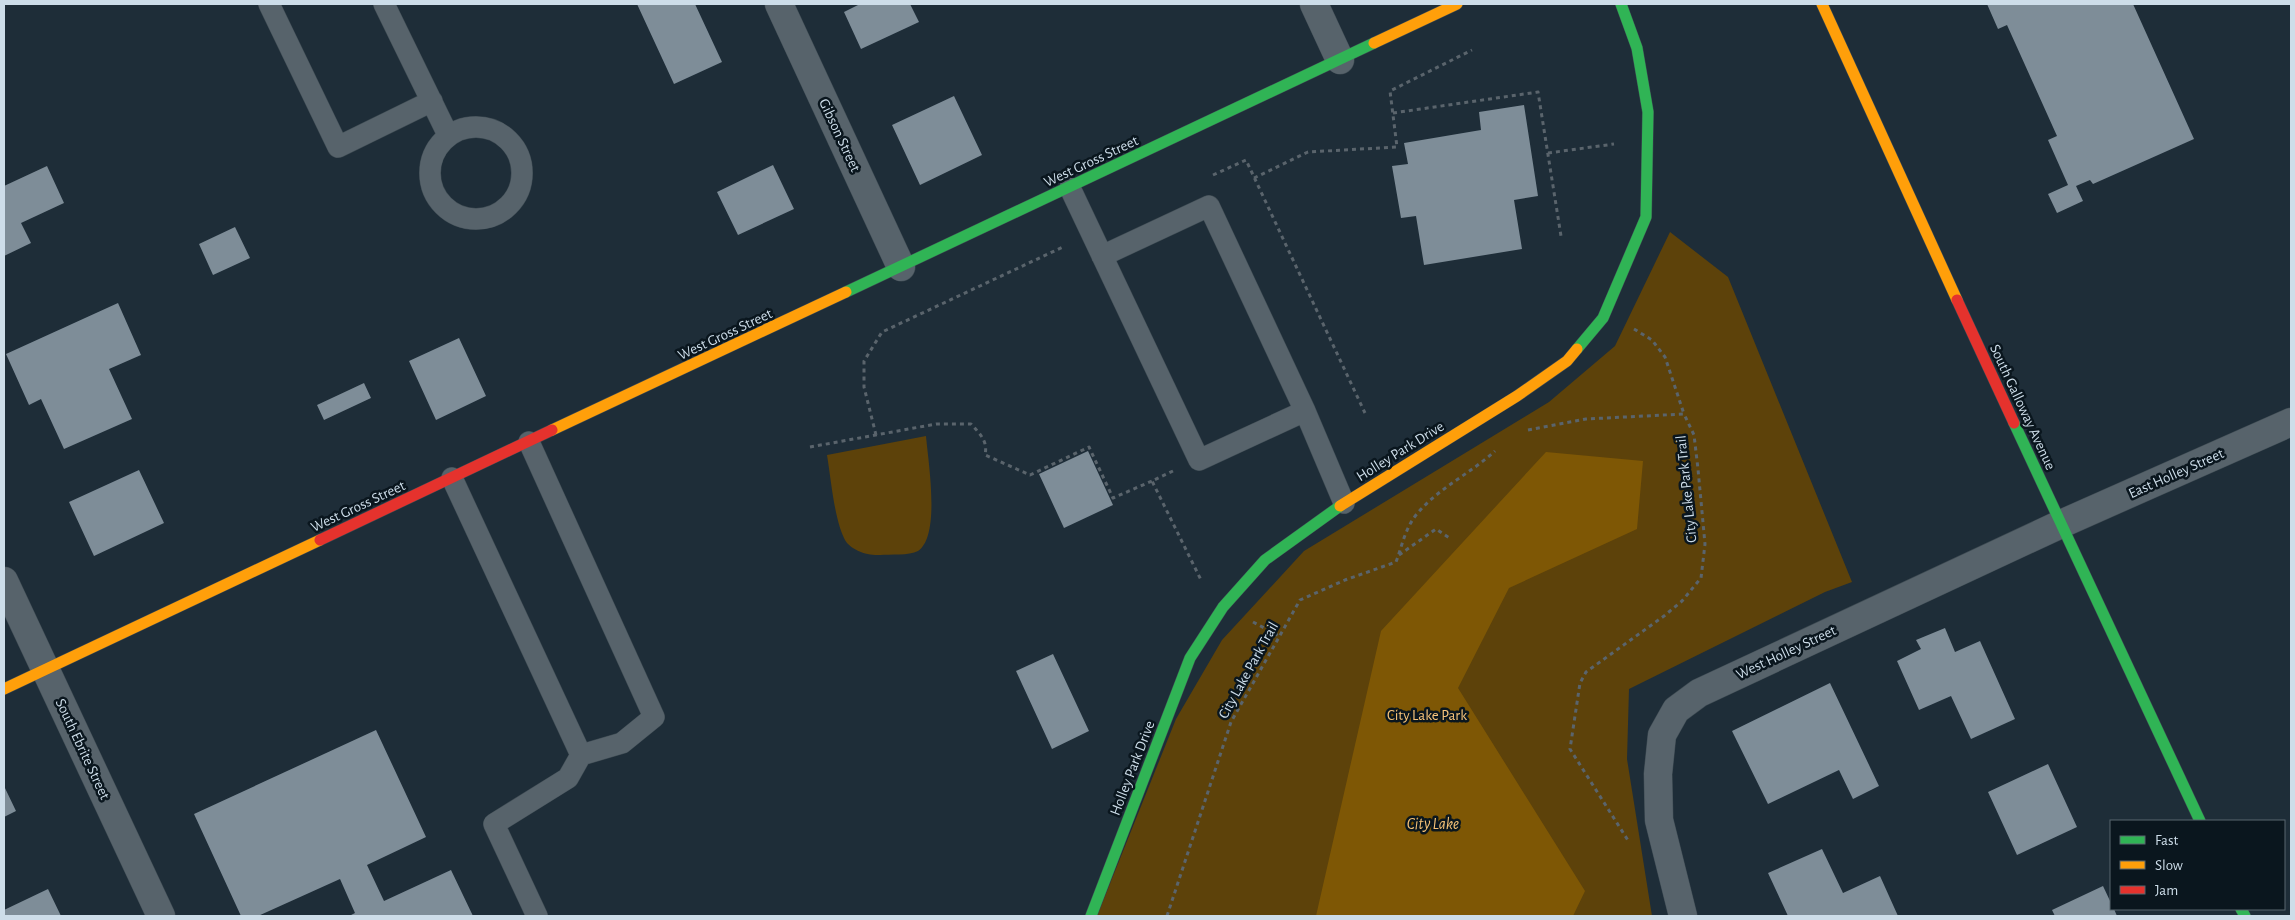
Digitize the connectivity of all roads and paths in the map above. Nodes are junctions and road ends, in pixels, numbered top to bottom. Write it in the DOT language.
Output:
graph roads {
  1 [pos="269,4"];
  2 [pos="384,4"];
  3 [pos="779,4"];
  4 [pos="1314,4"];
  5 [pos="1457,4"];
  6 [pos="1620,4"];
  7 [pos="1822,4"];
  8 [pos="1472,50"];
  9 [pos="1340,60"];
  10 [pos="432,101"];
  11 [pos="1392,113"];
  12 [pos="448,135"];
  13 [pos="1648,139"];
  14 [pos="1548,153"];
  15 [pos="1254,178"];
  16 [pos="1070,188"];
  17 [pos="1561,236"];
  18 [pos="1102,256"];
  19 [pos="901,267"];
  20 [pos="1605,312"];
  21 [pos="1305,411"];
  22 [pos="1684,414"];
  23 [pos="2291,422"];
  24 [pos="1520,434"];
  25 [pos="529,442"];
  26 [pos="810,447"];
  27 [pos="1499,448"];
  28 [pos="1199,460"];
  29 [pos="452,478"];
  30 [pos="1152,480"];
  31 [pos="1344,503"];
  32 [pos="2061,524"];
  33 [pos="1451,539"];
  34 [pos="1399,555"];
  35 [pos="4,581"];
  36 [pos="1223,607"];
  37 [pos="45,669"];
  38 [pos="4,689"];
  39 [pos="581,755"];
  40 [pos="2200,820"];
  41 [pos="1630,844"];
  42 [pos="162,916"];
  43 [pos="537,916"];
  44 [pos="1091,916"];
  45 [pos="1167,916"];
  46 [pos="1684,916"];
  1 -- 10 [label="lane"];
  2 -- 10 [label="lane"];
  3 -- 19 [label="street, Gibson Street"];
  4 -- 9 [label="street"];
  5 -- 9 [label="street, West Gross Street"];
  6 -- 13 [label="street, Holley Park Drive"];
  7 -- 32 [label="street, South Galloway Avenue"];
  8 -- 11 [label="path"];
  9 -- 16 [label="street, West Gross Street"];
  10 -- 12 [label="lane"];
  11 -- 14 [label="path"];
  11 -- 15 [label="path"];
  12 -- 12 [label="lane"];
  13 -- 14 [label="path"];
  13 -- 20 [label="street, Holley Park Drive"];
  14 -- 17 [label="path"];
  16 -- 18 [label="lane"];
  16 -- 19 [label="street, West Gross Street"];
  18 -- 21 [label="lane"];
  18 -- 28 [label="lane"];
  19 -- 25 [label="street, West Gross Street"];
  20 -- 22 [label="path"];
  20 -- 31 [label="street, Holley Park Drive"];
  21 -- 28 [label="lane"];
  21 -- 31 [label="lane"];
  22 -- 24 [label="path, City Lake Park Trail"];
  22 -- 41 [label="path, City Lake Park Trail"];
  23 -- 32 [label="street, East Holley Street"];
  25 -- 29 [label="street, West Gross Street"];
  25 -- 39 [label="lane"];
  26 -- 30 [label="path"];
  27 -- 34 [label="path"];
  28 -- 30 [label="path"];
  29 -- 37 [label="street, West Gross Street"];
  29 -- 39 [label="lane"];
  30 -- 36 [label="path"];
  31 -- 36 [label="street, Holley Park Drive"];
  32 -- 40 [label="street, South Galloway Avenue"];
  32 -- 46 [label="street, West Holley Street"];
  33 -- 34 [label="path, City Lake Park Trail"];
  34 -- 45 [label="path, City Lake Park Trail"];
  35 -- 37 [label="street, South Ebrite Street"];
  36 -- 44 [label="street, Holley Park Drive"];
  37 -- 38 [label="street, West Gross Street"];
  37 -- 42 [label="street, South Ebrite Street"];
  39 -- 43 [label="lane"];
}
